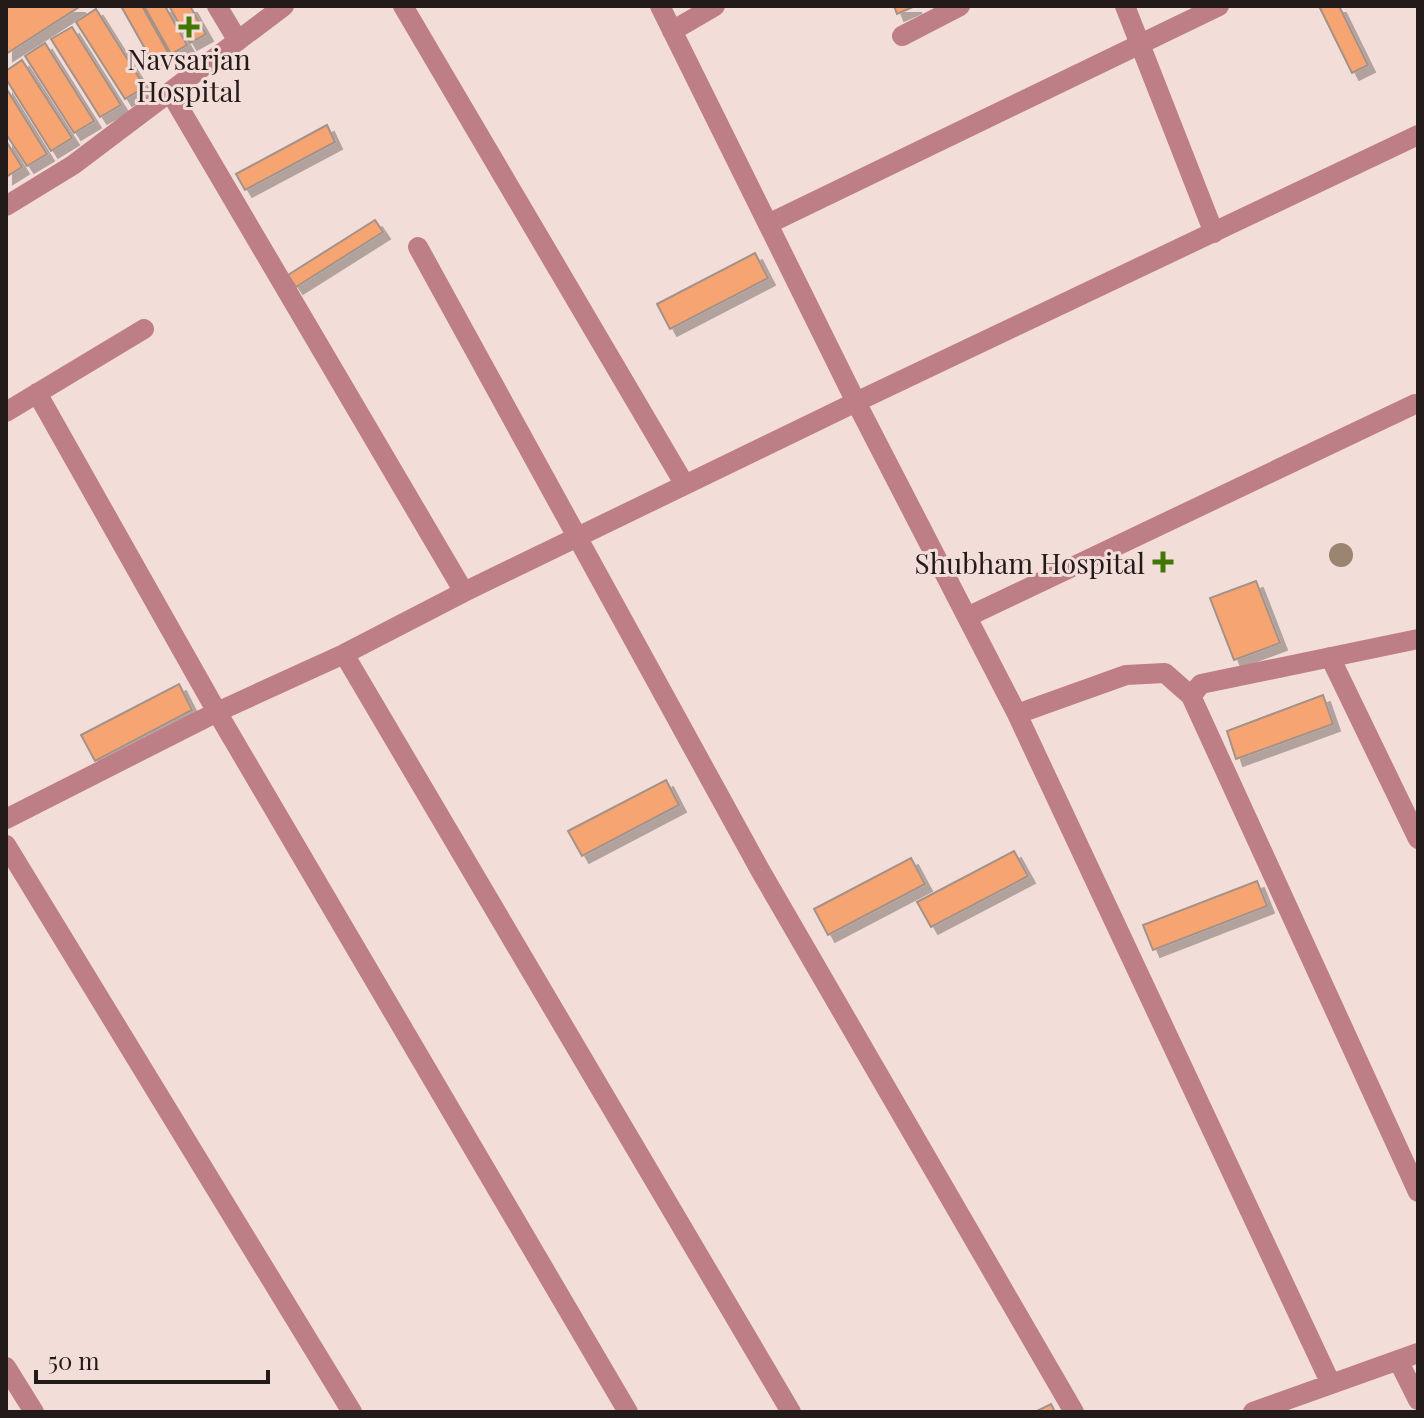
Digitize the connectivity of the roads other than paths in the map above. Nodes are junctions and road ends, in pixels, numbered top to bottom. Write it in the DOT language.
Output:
graph roads {
  1 [pos="217,6"];
  2 [pos="284,6"];
  3 [pos="403,6"];
  4 [pos="660,6"];
  5 [pos="715,6"];
  6 [pos="960,6"];
  7 [pos="1125,6"];
  8 [pos="1219,6"];
  9 [pos="672,31"];
  10 [pos="902,36"];
  11 [pos="238,41"];
  12 [pos="1141,44"];
  13 [pos="170,92"];
  14 [pos="1418,135"];
  15 [pos="6,206"];
  16 [pos="768,224"];
  17 [pos="1214,233"];
  18 [pos="418,247"];
  19 [pos="144,329"];
  20 [pos="37,393"];
  21 [pos="856,402"];
  22 [pos="1415,404"];
  23 [pos="6,412"];
  24 [pos="685,485"];
  25 [pos="577,537"];
  26 [pos="464,592"];
  27 [pos="967,617"];
  28 [pos="1418,639"];
  29 [pos="344,654"];
  30 [pos="1330,657"];
  31 [pos="1191,696"];
  32 [pos="217,712"];
  33 [pos="1017,714"];
  34 [pos="6,819"];
  35 [pos="1418,839"];
  36 [pos="6,845"];
  37 [pos="1418,1192"];
  38 [pos="1418,1353"];
  39 [pos="1398,1360"];
  40 [pos="6,1367"];
  41 [pos="1331,1384"];
  42 [pos="1418,1400"];
  43 [pos="34,1412"];
  44 [pos="352,1412"];
  45 [pos="628,1412"];
  46 [pos="791,1412"];
  47 [pos="1074,1412"];
  48 [pos="1253,1412"];
  1 -- 11 [label="street"];
  2 -- 11 [label="street"];
  3 -- 24 [label="street"];
  4 -- 9 [label="street"];
  5 -- 9 [label="street"];
  6 -- 10 [label="street"];
  7 -- 12 [label="street"];
  8 -- 12 [label="street"];
  9 -- 16 [label="street"];
  11 -- 13 [label="street"];
  12 -- 16 [label="street"];
  12 -- 17 [label="street"];
  13 -- 15 [label="street"];
  13 -- 26 [label="street"];
  14 -- 17 [label="street"];
  16 -- 21 [label="street"];
  17 -- 21 [label="street"];
  18 -- 25 [label="street"];
  19 -- 20 [label="street"];
  20 -- 23 [label="street"];
  20 -- 32 [label="street"];
  21 -- 24 [label="street"];
  21 -- 27 [label="street"];
  22 -- 27 [label="street"];
  24 -- 25 [label="street"];
  25 -- 26 [label="street"];
  25 -- 47 [label="street"];
  26 -- 29 [label="street"];
  27 -- 33 [label="street"];
  28 -- 30 [label="street"];
  29 -- 32 [label="street"];
  29 -- 46 [label="street"];
  30 -- 31 [label="street"];
  30 -- 35 [label="street"];
  31 -- 33 [label="street"];
  31 -- 37 [label="street"];
  32 -- 34 [label="street"];
  32 -- 45 [label="street"];
  33 -- 41 [label="street"];
  36 -- 44 [label="street"];
  38 -- 39 [label="street"];
  39 -- 41 [label="street"];
  39 -- 42 [label="street"];
  40 -- 43 [label="street"];
  41 -- 48 [label="street"];
}
